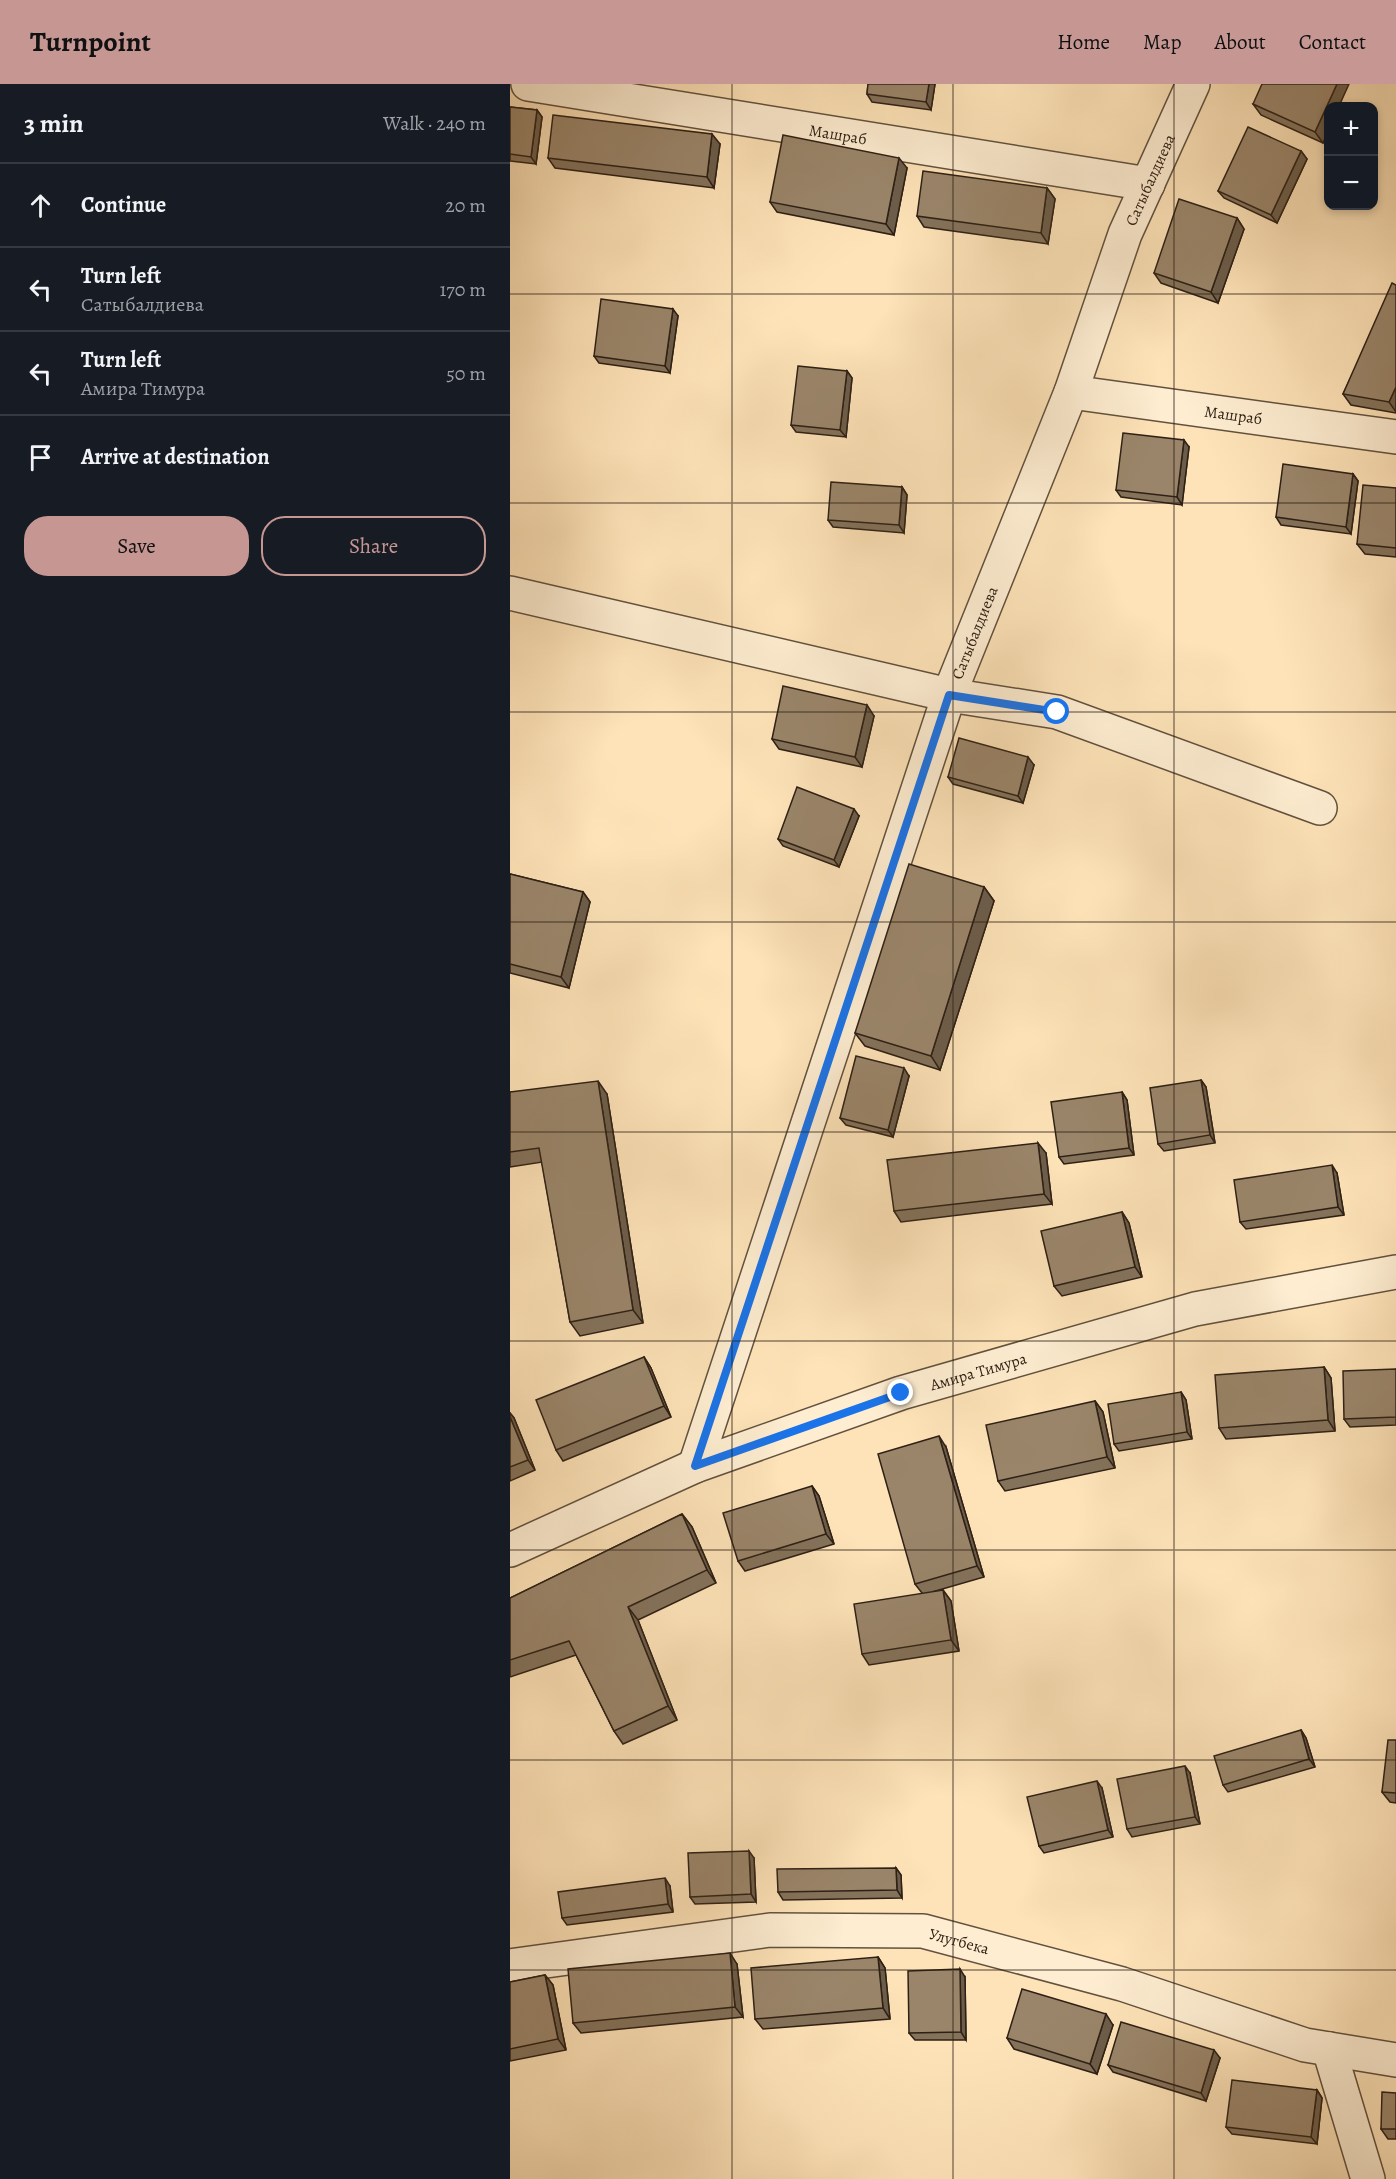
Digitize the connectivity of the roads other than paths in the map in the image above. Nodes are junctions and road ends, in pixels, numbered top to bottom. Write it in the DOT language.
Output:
graph roads {
  1 [pos="528,84"];
  2 [pos="1193,84"];
  3 [pos="1148,184"];
  4 [pos="1071,392"];
  5 [pos="1396,437"];
  6 [pos="510,592"];
  7 [pos="949,695"];
  8 [pos="1320,808"];
  9 [pos="1396,1272"];
  10 [pos="695,1466"];
  11 [pos="510,1550"];
  12 [pos="510,1966"];
  13 [pos="1329,2049"];
  14 [pos="1396,2060"];
  15 [pos="1368,2179"];
  1 -- 3 [label="street, Машраб"];
  2 -- 3 [label="street, Сатыбалдиева"];
  3 -- 4 [label="street, Сатыбалдиева"];
  4 -- 5 [label="street, Машраб"];
  4 -- 7 [label="street, Сатыбалдиева"];
  6 -- 7 [label="street"];
  7 -- 8 [label="street"];
  7 -- 10 [label="street, Сатыбалдиева"];
  9 -- 10 [label="street, Амира Тимура"];
  10 -- 11 [label="street, Амира Тимура"];
  12 -- 13 [label="street, Улугбека"];
  13 -- 14 [label="street, Улугбека"];
  13 -- 15 [label="street"];
}
